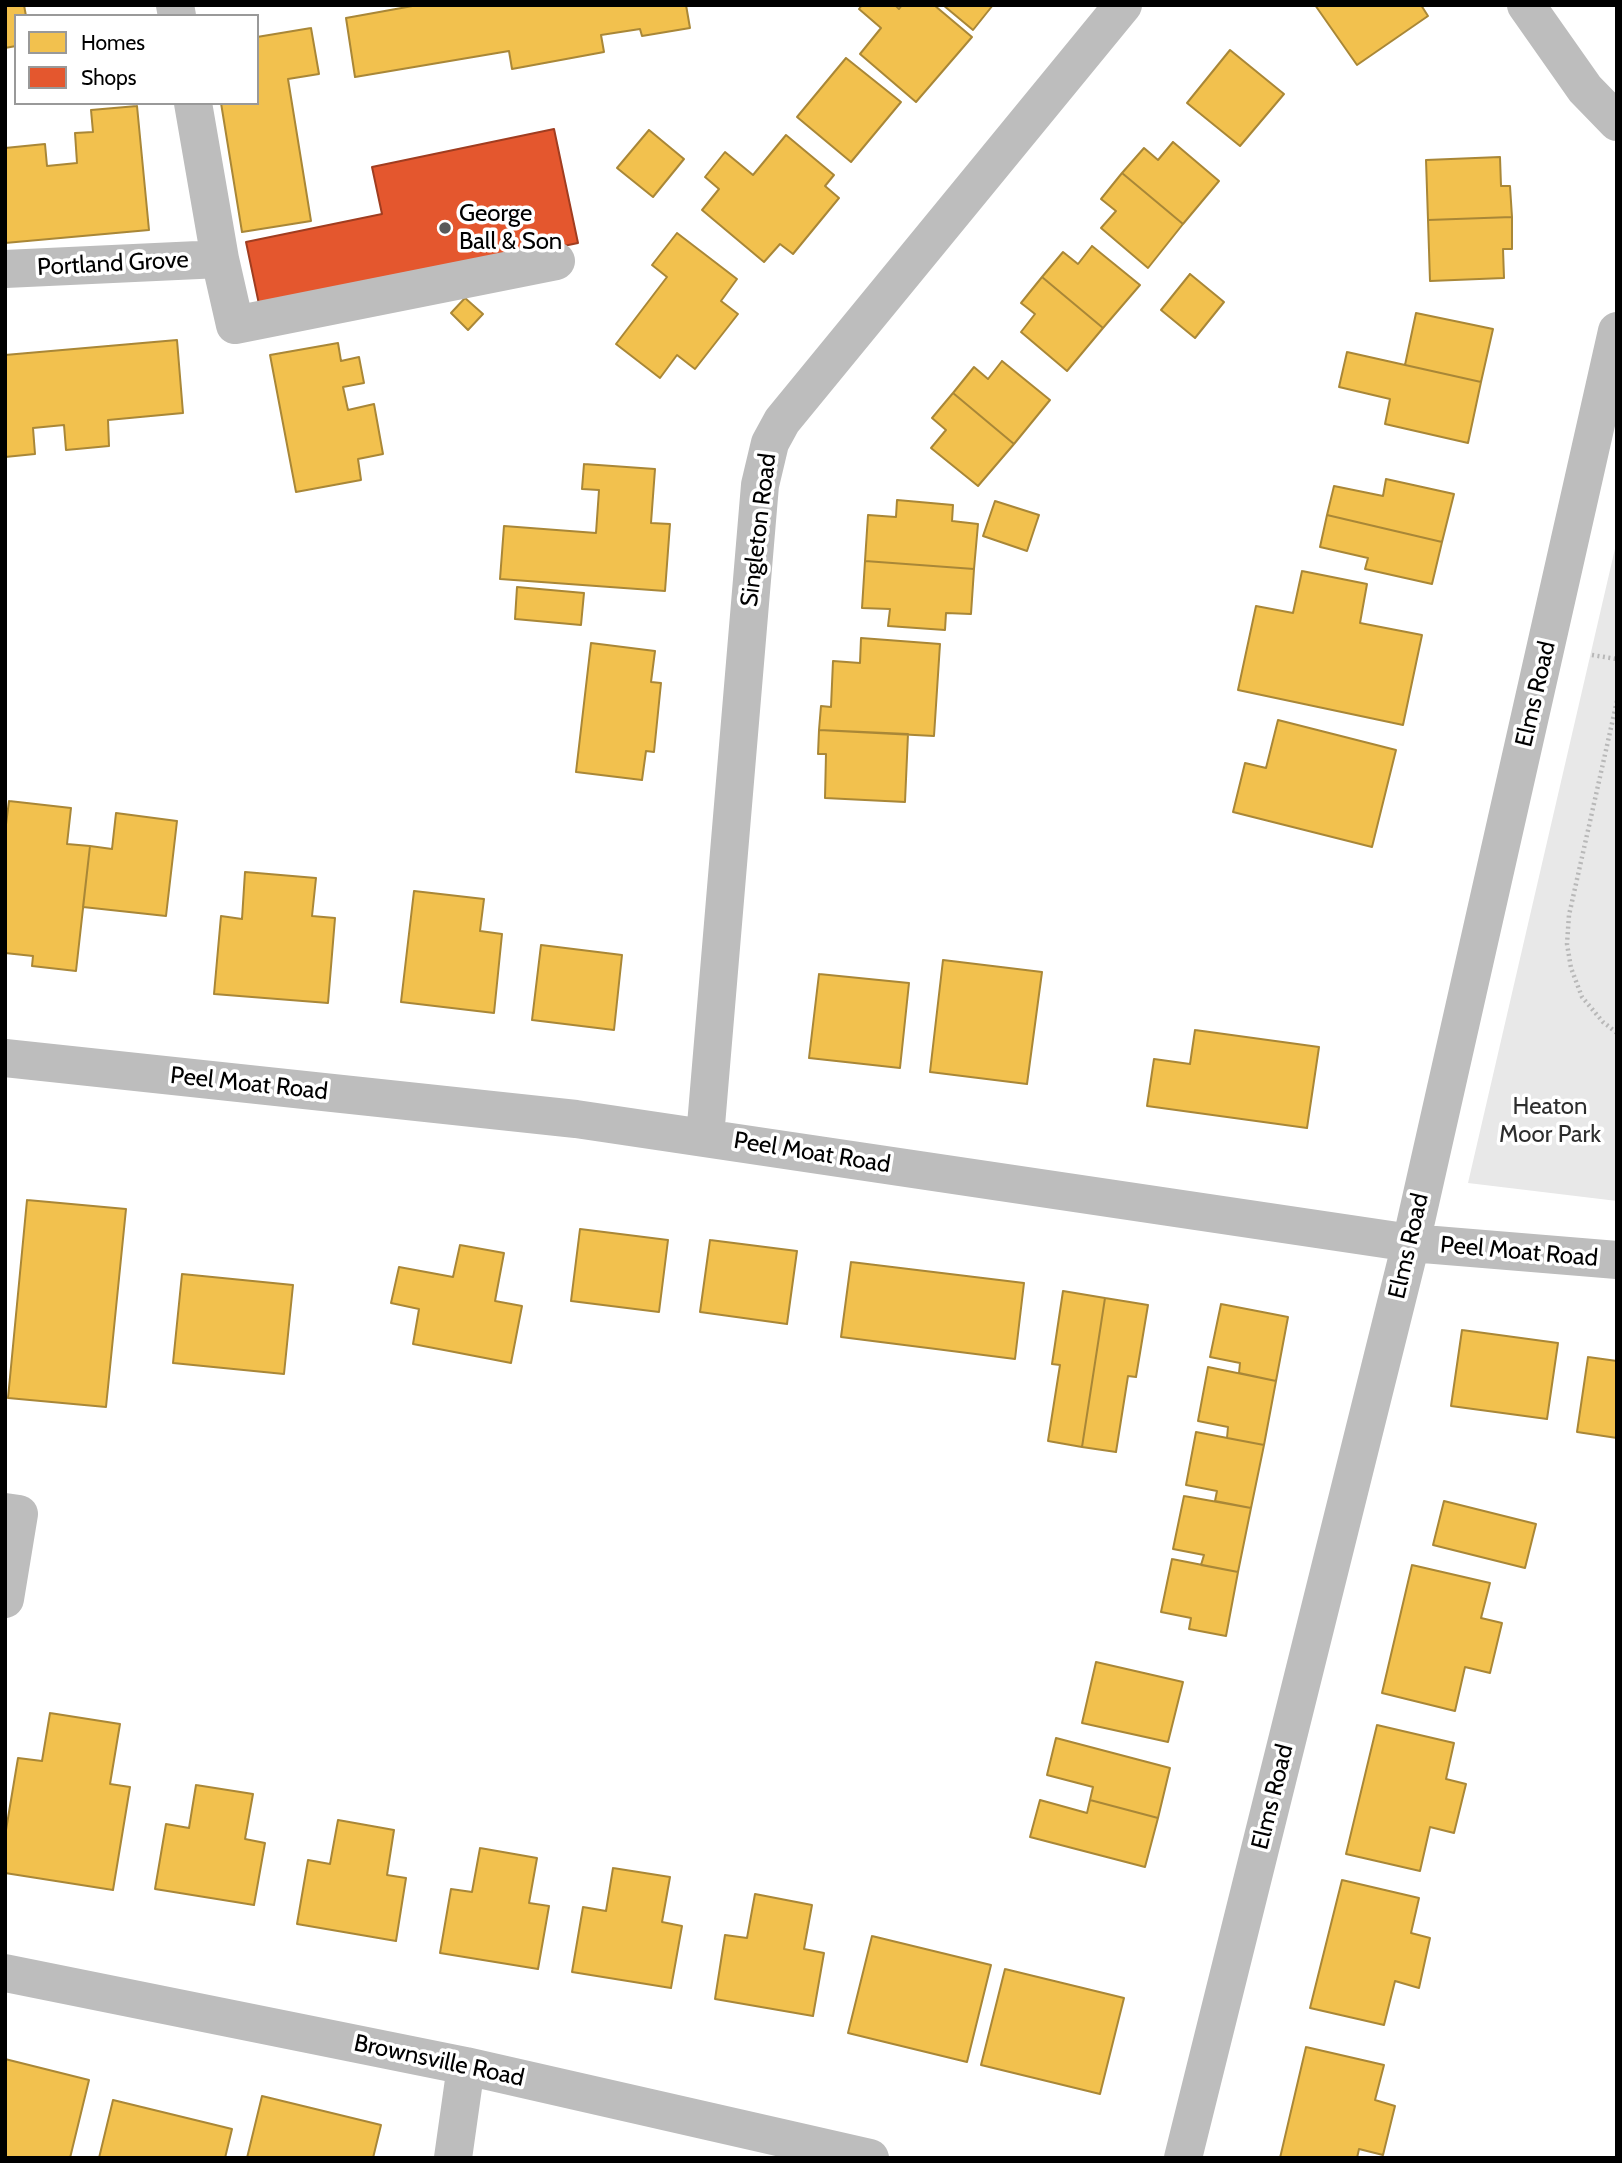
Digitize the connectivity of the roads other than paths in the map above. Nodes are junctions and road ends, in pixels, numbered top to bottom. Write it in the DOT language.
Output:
graph roads {
  1 [pos="1123,5"];
  2 [pos="1526,5"];
  3 [pos="193,105"];
  4 [pos="1617,122"];
  5 [pos="220,259"];
  6 [pos="556,261"];
  7 [pos="5,269"];
  8 [pos="1617,331"];
  9 [pos="5,1058"];
  10 [pos="705,1137"];
  11 [pos="1411,1243"];
  12 [pos="1617,1260"];
  13 [pos="12,1513"];
  14 [pos="5,1600"];
  15 [pos="5,1973"];
  16 [pos="466,2066"];
  17 [pos="453,2158"];
  18 [pos="870,2158"];
  19 [pos="1183,2158"];
  1 -- 10 [label="street, Singleton Road"];
  2 -- 4 [label="street"];
  3 -- 5 [label="street"];
  5 -- 6 [label="street"];
  5 -- 7 [label="street, Portland Grove"];
  8 -- 11 [label="street, Elms Road"];
  9 -- 10 [label="street, Peel Moat Road"];
  10 -- 11 [label="street, Peel Moat Road"];
  11 -- 12 [label="street, Peel Moat Road"];
  11 -- 19 [label="street, Elms Road"];
  13 -- 14 [label="street"];
  15 -- 16 [label="street, Brownsville Road"];
  16 -- 17 [label="street"];
  16 -- 18 [label="street, Brownsville Road"];
}
